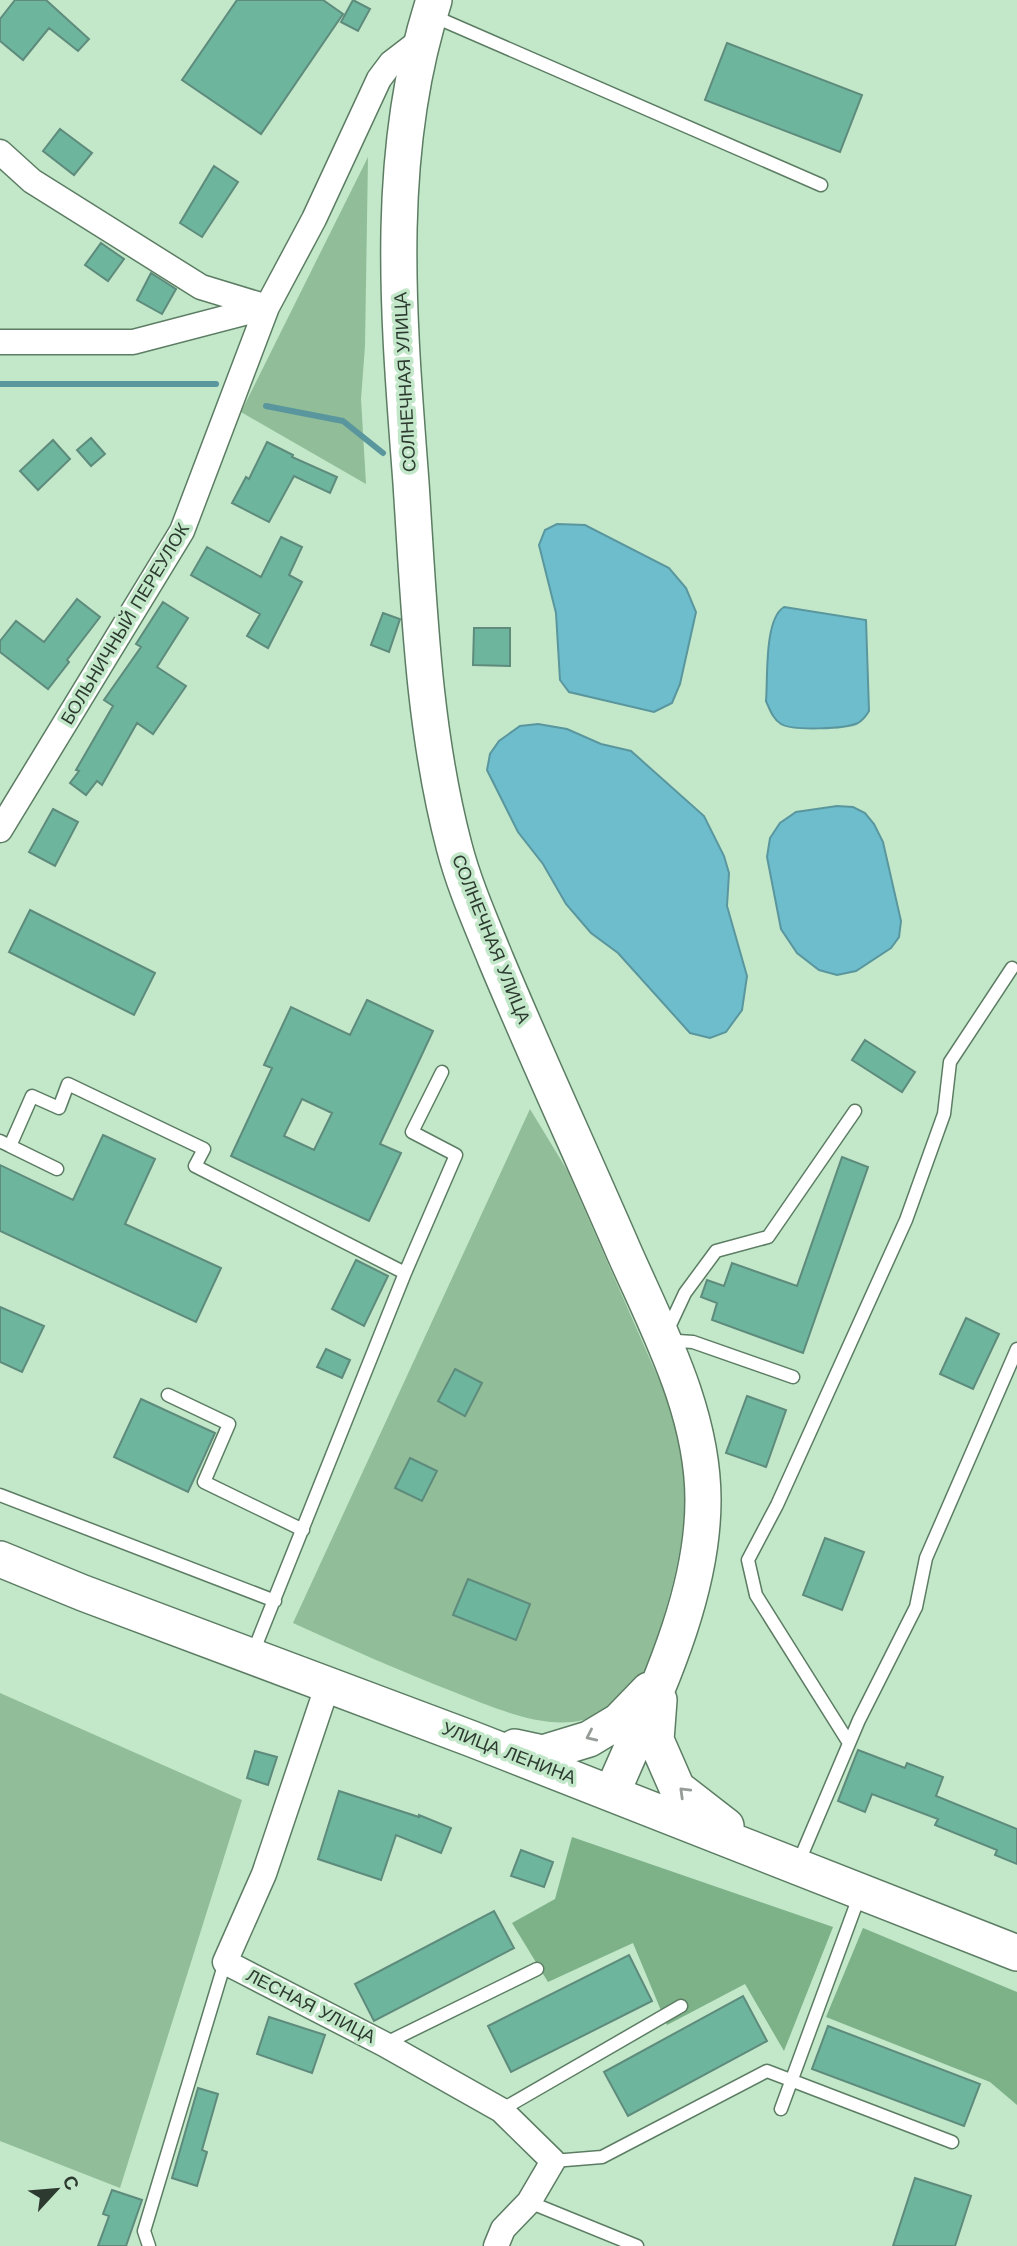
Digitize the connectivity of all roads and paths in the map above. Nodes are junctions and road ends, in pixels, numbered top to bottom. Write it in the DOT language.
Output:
graph roads {
  1 [pos="428,18"];
  2 [pos="0,152"];
  3 [pos="821,185"];
  4 [pos="267,307"];
  5 [pos="0,342"];
  6 [pos="0,830"];
  7 [pos="1012,968"];
  8 [pos="442,1072"];
  9 [pos="855,1111"];
  10 [pos="5,1144"];
  11 [pos="57,1169"];
  12 [pos="405,1273"];
  13 [pos="663,1340"];
  14 [pos="1017,1349"];
  15 [pos="793,1377"];
  16 [pos="168,1395"];
  17 [pos="0,1495"];
  18 [pos="303,1530"];
  19 [pos="0,1559"];
  20 [pos="275,1601"];
  21 [pos="252,1655"];
  22 [pos="661,1678"];
  23 [pos="328,1684"];
  24 [pos="472,1739"];
  25 [pos="849,1743"];
  26 [pos="612,1793"];
  27 [pos="756,1850"];
  28 [pos="796,1867"];
  29 [pos="861,1891"];
  30 [pos="1017,1953"];
  31 [pos="225,1962"];
  32 [pos="537,1969"];
  33 [pos="681,2006"];
  34 [pos="384,2044"];
  35 [pos="791,2080"];
  36 [pos="780,2109"];
  37 [pos="501,2110"];
  38 [pos="952,2142"];
  39 [pos="553,2161"];
  40 [pos="529,2203"];
  41 [pos="149,2246"];
  42 [pos="496,2246"];
  43 [pos="637,2246"];
  1 -- 3 [label="lane"];
  1 -- 4 [label="street"];
  1 -- 13 [label="street, СОЛНЕЧНАЯ УЛИЦА"];
  2 -- 4 [label="street"];
  4 -- 5 [label="street"];
  4 -- 6 [label="street, БОЛЬНИЧНЫЙ ПЕРЕУЛОК"];
  7 -- 25 [label="lane"];
  8 -- 12 [label="lane"];
  9 -- 13 [label="lane"];
  10 -- 11 [label="lane"];
  10 -- 12 [label="lane"];
  12 -- 18 [label="lane"];
  13 -- 15 [label="lane"];
  13 -- 22 [label="street, СОЛНЕЧНАЯ УЛИЦА"];
  14 -- 25 [label="lane"];
  16 -- 18 [label="lane"];
  17 -- 20 [label="lane"];
  18 -- 20 [label="lane"];
  19 -- 21 [label="street, УЛИЦА ЛЕНИНА"];
  20 -- 21 [label="lane"];
  21 -- 23 [label="street, УЛИЦА ЛЕНИНА"];
  22 -- 24 [label="street, one-way"];
  22 -- 26 [label="street, СОЛНЕЧНАЯ УЛИЦА"];
  27 -- 22 [label="street, one-way"];
  23 -- 24 [label="street, УЛИЦА ЛЕНИНА"];
  23 -- 31 [label="street, ЛЕСНАЯ УЛИЦА"];
  24 -- 26 [label="street, УЛИЦА ЛЕНИНА"];
  25 -- 28 [label="lane"];
  26 -- 27 [label="street, УЛИЦА ЛЕНИНА"];
  27 -- 28 [label="street, УЛИЦА ЛЕНИНА"];
  28 -- 29 [label="street, УЛИЦА ЛЕНИНА"];
  29 -- 30 [label="street, УЛИЦА ЛЕНИНА"];
  29 -- 35 [label="lane"];
  31 -- 34 [label="street, ЛЕСНАЯ УЛИЦА"];
  31 -- 41 [label="lane"];
  32 -- 34 [label="lane"];
  33 -- 37 [label="lane"];
  34 -- 37 [label="street, ЛЕСНАЯ УЛИЦА"];
  35 -- 36 [label="lane"];
  35 -- 38 [label="lane"];
  35 -- 39 [label="lane"];
  37 -- 39 [label="street, ЛЕСНАЯ УЛИЦА"];
  39 -- 40 [label="street"];
  40 -- 42 [label="street"];
  40 -- 43 [label="lane"];
}
